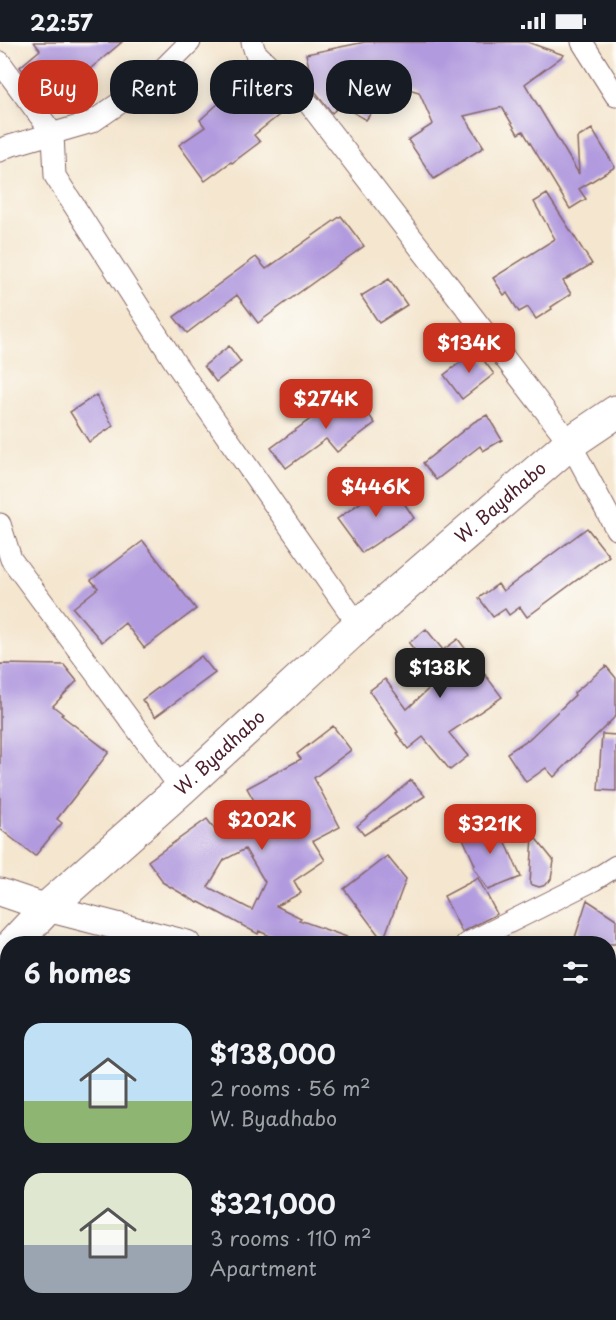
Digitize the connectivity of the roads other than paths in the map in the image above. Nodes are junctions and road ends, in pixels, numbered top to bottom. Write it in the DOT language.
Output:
graph roads {
  1 [pos="190,42"];
  2 [pos="252,42"];
  3 [pos="582,42"];
  4 [pos="0,62"];
  5 [pos="616,96"];
  6 [pos="53,134"];
  7 [pos="0,152"];
  8 [pos="616,412"];
  9 [pos="570,443"];
  10 [pos="0,524"];
  11 [pos="616,528"];
  12 [pos="392,598"];
  13 [pos="359,626"];
  14 [pos="180,789"];
  15 [pos="616,866"];
  16 [pos="0,892"];
  17 [pos="47,908"];
  18 [pos="21,936"];
  19 [pos="156,936"];
  20 [pos="482,936"];
  1 -- 6 [label="street"];
  2 -- 9 [label="street"];
  3 -- 5 [label="street"];
  4 -- 6 [label="street"];
  6 -- 7 [label="street"];
  6 -- 13 [label="street"];
  8 -- 9 [label="main road, W. Baydhabo"];
  9 -- 11 [label="street"];
  9 -- 12 [label="main road, W. Baydhabo"];
  10 -- 14 [label="street"];
  12 -- 13 [label="main road, W. Byadhabo"];
  13 -- 14 [label="main road, W. Byadhabo"];
  14 -- 17 [label="main road, W. Byadhabo"];
  15 -- 20 [label="street"];
  16 -- 17 [label="street"];
  17 -- 18 [label="main road, W. Byadhabo"];
  17 -- 19 [label="street"];
}
